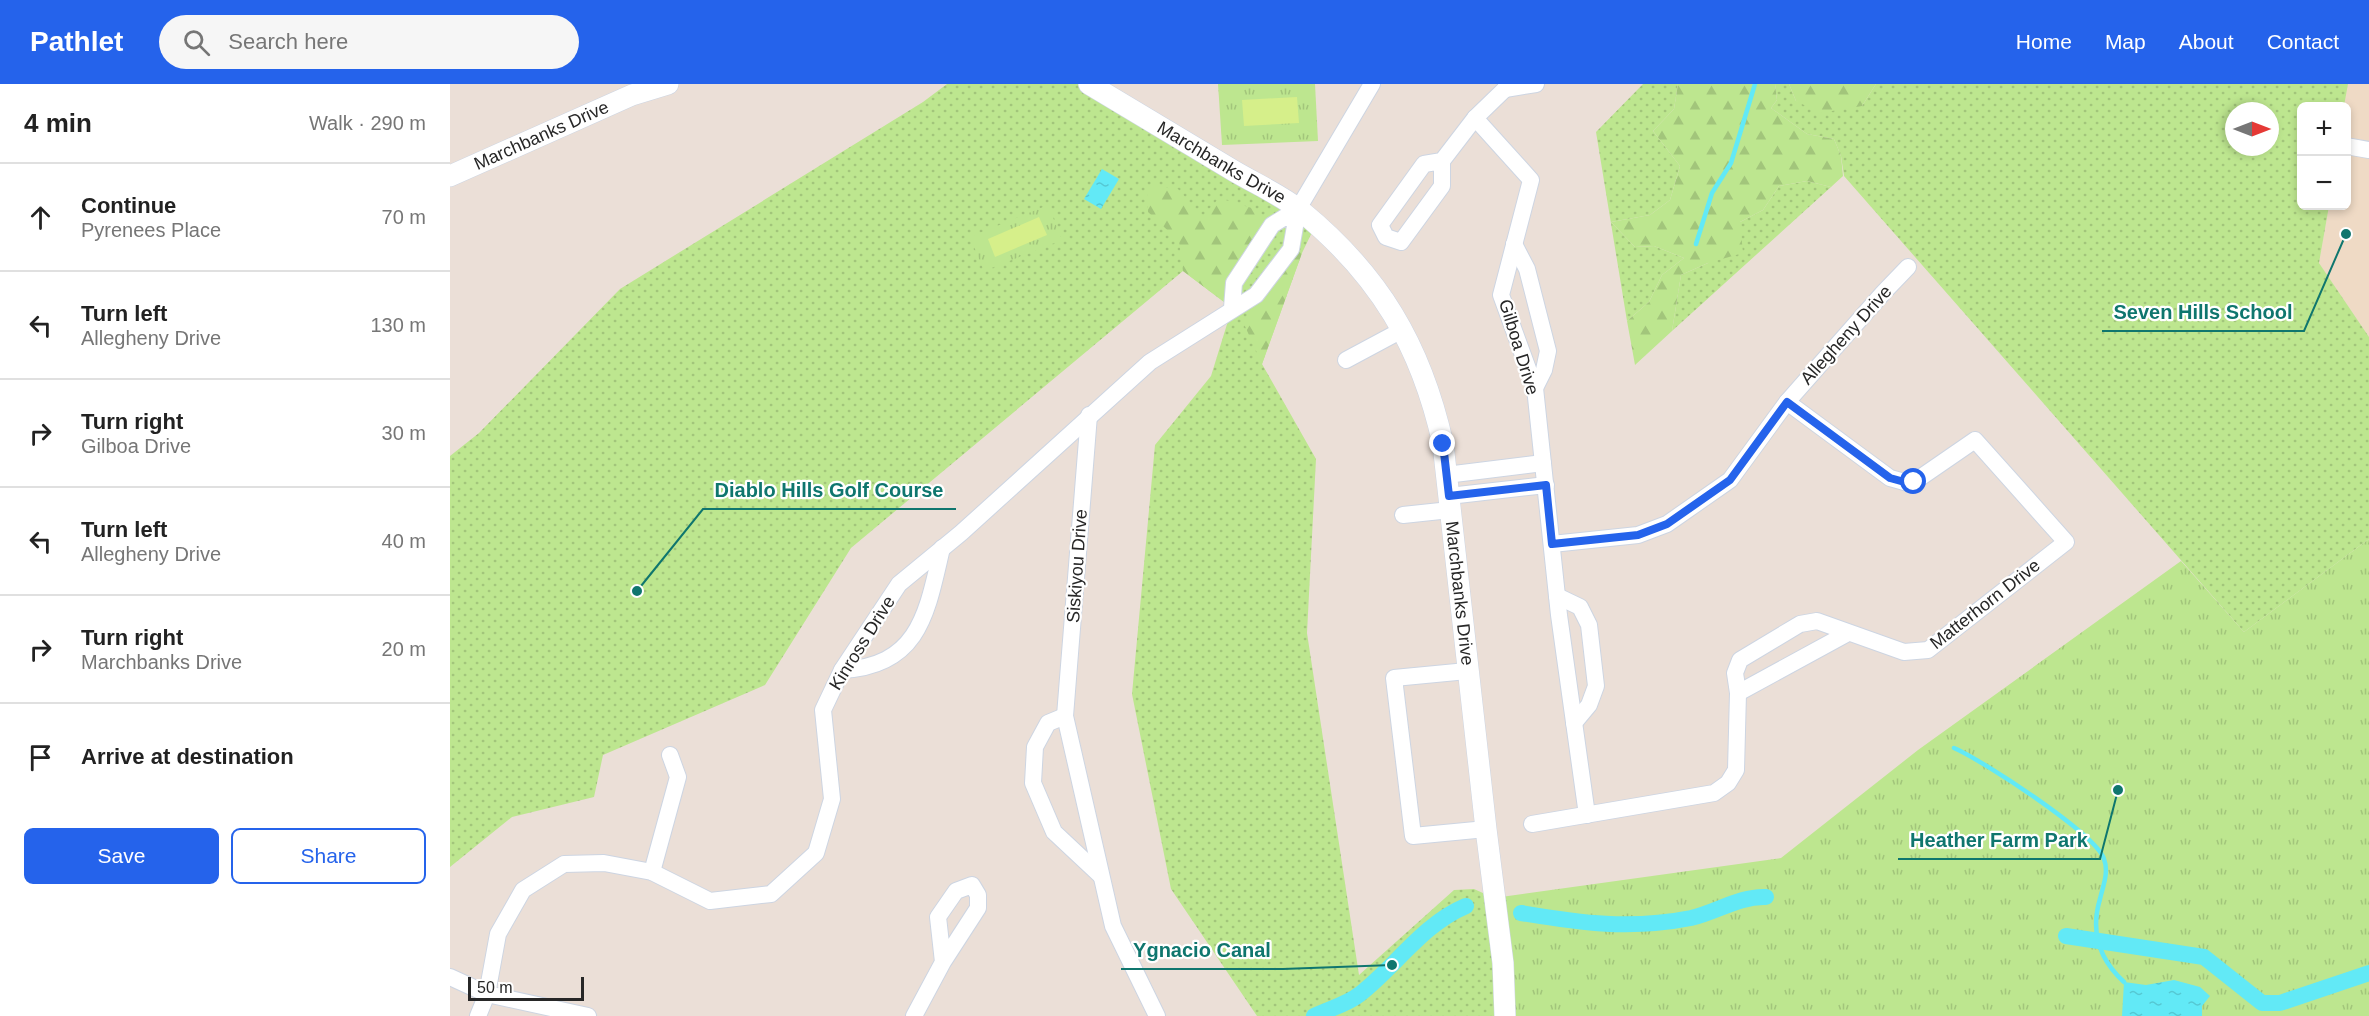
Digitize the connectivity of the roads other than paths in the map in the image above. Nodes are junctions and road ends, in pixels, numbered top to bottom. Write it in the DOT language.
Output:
graph roads {
  1 [pos="668,84"];
  2 [pos="1089,84"];
  3 [pos="1372,84"];
  4 [pos="1536,84"];
  5 [pos="1506,86"];
  6 [pos="1475,118"];
  7 [pos="2351,147"];
  8 [pos="2369,150"];
  9 [pos="1442,161"];
  10 [pos="450,176"];
  11 [pos="1298,209"];
  12 [pos="1514,244"];
  13 [pos="1908,267"];
  14 [pos="1232,308"];
  15 [pos="1402,330"];
  16 [pos="1346,360"];
  17 [pos="1535,388"];
  18 [pos="1791,398"];
  19 [pos="1089,415"];
  20 [pos="1543,463"];
  21 [pos="1446,475"];
  22 [pos="1546,485"];
  23 [pos="1450,503"];
  24 [pos="1403,515"];
  25 [pos="1552,544"];
  26 [pos="942,548"];
  27 [pos="1557,596"];
  28 [pos="1848,633"];
  29 [pos="842,670"];
  30 [pos="1467,671"];
  31 [pos="1738,693"];
  32 [pos="1065,716"];
  33 [pos="1574,723"];
  34 [pos="670,755"];
  35 [pos="1587,816"];
  36 [pos="1532,824"];
  37 [pos="1486,829"];
  38 [pos="652,872"];
  39 [pos="1101,876"];
  40 [pos="943,962"];
  41 [pos="450,977"];
  42 [pos="487,994"];
  43 [pos="478,1016"];
  44 [pos="588,1016"];
  45 [pos="914,1016"];
  46 [pos="1157,1016"];
  47 [pos="1505,1016"];
  1 -- 10 [label="street, Marchbanks Drive"];
  2 -- 11 [label="street, Marchbanks Drive"];
  3 -- 11 [label="street, Kinross Drive"];
  4 -- 5 [label="street"];
  5 -- 6 [label="street"];
  6 -- 9 [label="street"];
  6 -- 12 [label="street, Gilboa Drive"];
  7 -- 8 [label="street"];
  9 -- 9 [label="street"];
  11 -- 14 [label="street, Kinross Drive"];
  11 -- 14 [label="street, Kinross Drive"];
  11 -- 15 [label="street, Marchbanks Drive"];
  12 -- 17 [label="street, Gilboa Drive"];
  12 -- 17 [label="street"];
  13 -- 18 [label="street, Allegheny Drive"];
  14 -- 19 [label="street, Kinross Drive"];
  15 -- 16 [label="street"];
  15 -- 21 [label="street, Marchbanks Drive"];
  17 -- 20 [label="street, Gilboa Drive"];
  18 -- 25 [label="street, Allegheny Drive"];
  18 -- 28 [label="street, Matterhorn Drive"];
  19 -- 26 [label="street, Kinross Drive"];
  19 -- 32 [label="street, Siskiyou Drive"];
  20 -- 21 [label="street"];
  20 -- 22 [label="street, Gilboa Drive"];
  21 -- 23 [label="street, Marchbanks Drive"];
  22 -- 23 [label="street"];
  22 -- 25 [label="street, Gilboa Drive"];
  23 -- 24 [label="street"];
  23 -- 30 [label="street, Marchbanks Drive"];
  25 -- 27 [label="street, Gilboa Drive"];
  26 -- 29 [label="street, Kinross Drive"];
  26 -- 29 [label="street"];
  27 -- 33 [label="street, Gilboa Drive"];
  27 -- 33 [label="street"];
  28 -- 31 [label="street"];
  28 -- 31 [label="street, Matterhorn Drive"];
  29 -- 38 [label="street, Kinross Drive"];
  30 -- 37 [label="street, Marchbanks Drive"];
  30 -- 37 [label="street"];
  31 -- 35 [label="street, Matterhorn Drive"];
  32 -- 39 [label="street, Siskiyou Drive"];
  32 -- 39 [label="street"];
  33 -- 35 [label="street, Gilboa Drive"];
  34 -- 38 [label="street"];
  35 -- 36 [label="street, Matterhorn Drive"];
  37 -- 47 [label="street, Marchbanks Drive"];
  38 -- 42 [label="street, Kinross Drive"];
  39 -- 46 [label="street, Siskiyou Drive"];
  40 -- 45 [label="street"];
  41 -- 42 [label="street"];
  42 -- 43 [label="street, Kinross Drive"];
  42 -- 44 [label="street"];
}
